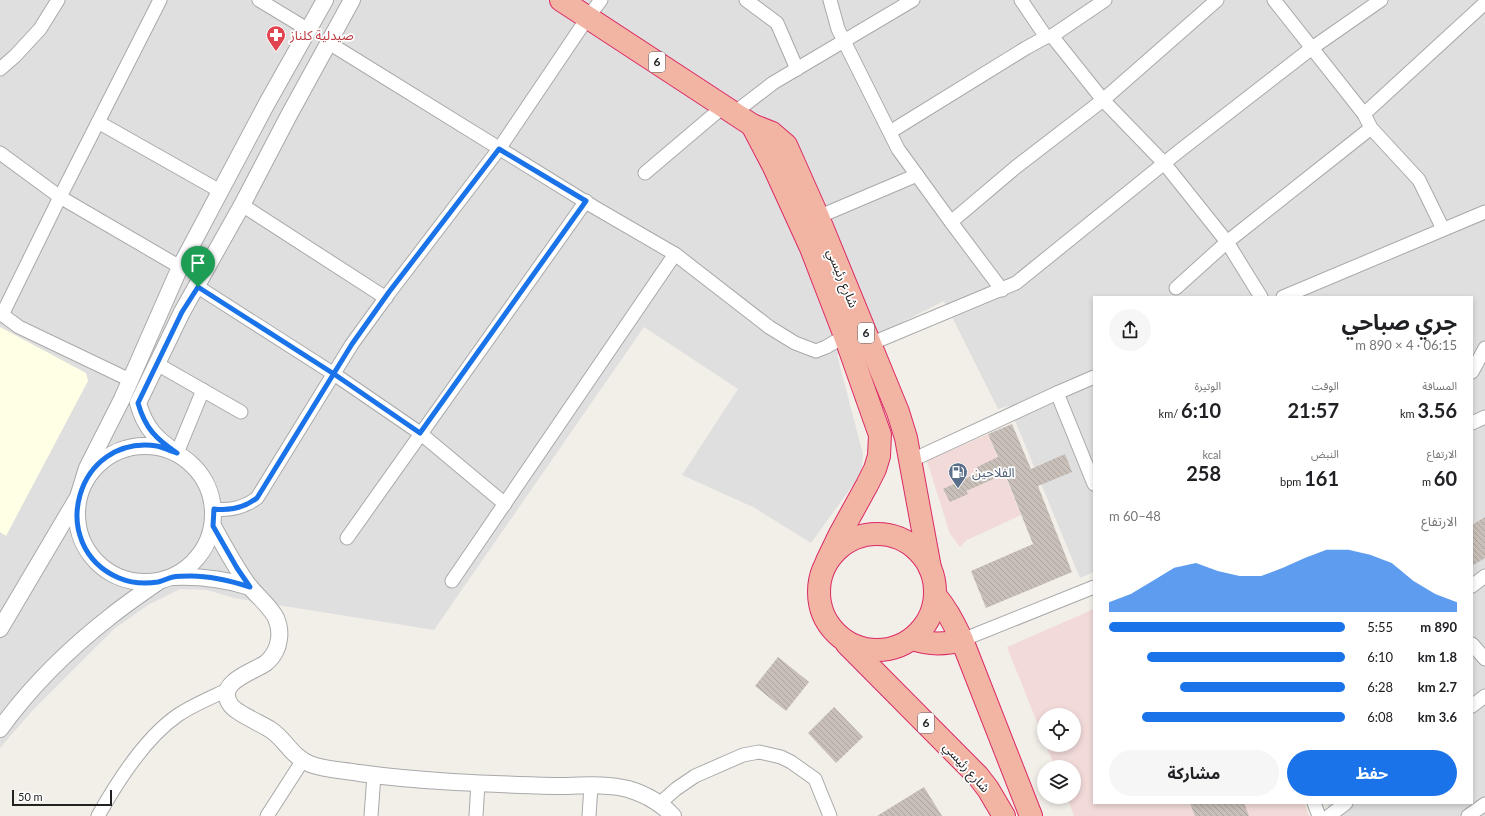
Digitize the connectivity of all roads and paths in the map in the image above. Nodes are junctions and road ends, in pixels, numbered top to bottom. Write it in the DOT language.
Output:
graph roads {
  1 [pos="58,0"];
  2 [pos="160,0"];
  3 [pos="259,0"];
  4 [pos="325,0"];
  5 [pos="352,0"];
  6 [pos="561,0"];
  7 [pos="601,0"];
  8 [pos="746,0"];
  9 [pos="830,0"];
  10 [pos="913,0"];
  11 [pos="1021,0"];
  12 [pos="1104,0"];
  13 [pos="1217,0"];
  14 [pos="1274,0"];
  15 [pos="1381,0"];
  16 [pos="1485,3"];
  17 [pos="588,17"];
  18 [pos="307,29"];
  19 [pos="1049,37"];
  20 [pos="844,41"];
  21 [pos="329,43"];
  22 [pos="1312,48"];
  23 [pos="0,69"];
  24 [pos="797,69"];
  25 [pos="1103,100"];
  26 [pos="729,110"];
  27 [pos="1364,114"];
  28 [pos="98,122"];
  29 [pos="752,125"];
  30 [pos="1371,128"];
  31 [pos="890,132"];
  32 [pos="499,149"];
  33 [pos="0,153"];
  34 [pos="1164,163"];
  35 [pos="645,173"];
  36 [pos="917,175"];
  37 [pos="220,191"];
  38 [pos="60,197"];
  39 [pos="586,201"];
  40 [pos="242,205"];
  41 [pos="1485,212"];
  42 [pos="818,217"];
  43 [pos="951,222"];
  44 [pos="1443,229"];
  45 [pos="1227,242"];
  46 [pos="675,254"];
  47 [pos="180,267"];
  48 [pos="198,287"];
  49 [pos="1176,288"];
  50 [pos="1002,290"];
  51 [pos="1260,296"];
  52 [pos="1285,296"];
  53 [pos="386,298"];
  54 [pos="1,314"];
  55 [pos="845,336"];
  56 [pos="870,344"];
  57 [pos="1485,348"];
  58 [pos="157,364"];
  59 [pos="1473,370"];
  60 [pos="334,374"];
  61 [pos="130,380"];
  62 [pos="1092,381"];
  63 [pos="203,390"];
  64 [pos="1057,393"];
  65 [pos="241,412"];
  66 [pos="1485,417"];
  67 [pos="1473,423"];
  68 [pos="420,433"];
  69 [pos="177,453"];
  70 [pos="910,461"];
  71 [pos="1093,477"];
  72 [pos="78,497"];
  73 [pos="505,504"];
  74 [pos="214,509"];
  75 [pos="213,526"];
  76 [pos="347,538"];
  77 [pos="827,561"];
  78 [pos="930,568"];
  79 [pos="1485,576"];
  80 [pos="174,577"];
  81 [pos="452,581"];
  82 [pos="158,582"];
  83 [pos="1473,585"];
  84 [pos="250,587"];
  85 [pos="1093,587"];
  86 [pos="935,595"];
  87 [pos="0,629"];
  88 [pos="840,638"];
  89 [pos="912,639"];
  90 [pos="962,640"];
  91 [pos="1473,645"];
  92 [pos="1485,659"];
  93 [pos="227,690"];
  94 [pos="1485,696"];
  95 [pos="1473,705"];
  96 [pos="0,729"];
  97 [pos="303,760"];
  98 [pos="374,775"];
  99 [pos="478,783"];
  100 [pos="591,786"];
  101 [pos="659,804"];
  102 [pos="1314,804"];
  103 [pos="1345,804"];
  104 [pos="1485,804"];
  105 [pos="98,816"];
  106 [pos="267,816"];
  107 [pos="371,816"];
  108 [pos="476,816"];
  109 [pos="589,816"];
  110 [pos="673,816"];
  111 [pos="830,816"];
  112 [pos="1004,816"];
  113 [pos="1031,816"];
  114 [pos="1319,816"];
  115 [pos="1329,816"];
  116 [pos="1468,816"];
  1 -- 23 [label="street"];
  2 -- 28 [label="street"];
  3 -- 18 [label="street"];
  4 -- 18 [label="street"];
  5 -- 21 [label="street"];
  6 -- 17 [label="highway, شارع رئيسي / 6"];
  7 -- 17 [label="street"];
  8 -- 24 [label="street"];
  9 -- 20 [label="street"];
  10 -- 20 [label="street"];
  11 -- 19 [label="street"];
  12 -- 19 [label="street"];
  13 -- 25 [label="street"];
  14 -- 22 [label="street"];
  15 -- 22 [label="street"];
  16 -- 27 [label="street"];
  17 -- 26 [label="highway, شارع رئيسي / 6"];
  17 -- 32 [label="street"];
  18 -- 37 [label="street"];
  19 -- 25 [label="street"];
  19 -- 31 [label="street"];
  20 -- 24 [label="street"];
  20 -- 31 [label="street"];
  21 -- 32 [label="street"];
  21 -- 40 [label="street"];
  22 -- 27 [label="street"];
  22 -- 34 [label="street"];
  24 -- 26 [label="street"];
  25 -- 34 [label="street"];
  25 -- 43 [label="street"];
  26 -- 29 [label="highway, شارع رئيسي / 6"];
  26 -- 35 [label="street"];
  27 -- 30 [label="street"];
  28 -- 37 [label="street"];
  28 -- 38 [label="street"];
  29 -- 42 [label="highway, شارع رئيسي / 6"];
  29 -- 55 [label="highway, شارع رئيسي / 6"];
  30 -- 44 [label="street"];
  30 -- 45 [label="street"];
  31 -- 36 [label="street"];
  32 -- 39 [label="street"];
  32 -- 53 [label="street"];
  33 -- 38 [label="street"];
  34 -- 45 [label="street"];
  34 -- 50 [label="street"];
  36 -- 42 [label="street"];
  36 -- 43 [label="street"];
  37 -- 47 [label="street"];
  38 -- 47 [label="street"];
  38 -- 54 [label="street"];
  39 -- 46 [label="street"];
  39 -- 68 [label="street"];
  40 -- 48 [label="street"];
  40 -- 53 [label="street"];
  41 -- 44 [label="street"];
  42 -- 56 [label="highway, شارع رئيسي / 6"];
  43 -- 50 [label="street"];
  44 -- 52 [label="street"];
  45 -- 49 [label="street"];
  45 -- 51 [label="street"];
  46 -- 55 [label="street"];
  46 -- 73 [label="street"];
  47 -- 61 [label="street"];
  48 -- 58 [label="street"];
  48 -- 60 [label="street"];
  50 -- 56 [label="street"];
  53 -- 60 [label="street"];
  54 -- 61 [label="street"];
  55 -- 77 [label="highway, شارع رئيسي / 6"];
  56 -- 70 [label="highway, شارع رئيسي / 6"];
  57 -- 59 [label="street"];
  58 -- 63 [label="street"];
  58 -- 69 [label="street"];
  60 -- 68 [label="street"];
  60 -- 74 [label="street"];
  61 -- 72 [label="street"];
  62 -- 64 [label="street"];
  63 -- 65 [label="street"];
  63 -- 69 [label="street"];
  64 -- 70 [label="street"];
  64 -- 71 [label="street"];
  66 -- 67 [label="street"];
  68 -- 73 [label="street"];
  68 -- 76 [label="street"];
  69 -- 72 [label="street"];
  69 -- 74 [label="street"];
  70 -- 78 [label="highway, شارع رئيسي / 6"];
  72 -- 82 [label="street"];
  72 -- 87 [label="street"];
  73 -- 81 [label="street"];
  74 -- 75 [label="street"];
  75 -- 80 [label="street"];
  75 -- 84 [label="street"];
  77 -- 78 [label="highway, شارع رئيسي"];
  77 -- 88 [label="highway, شارع رئيسي"];
  78 -- 86 [label="highway, شارع رئيسي"];
  79 -- 83 [label="street"];
  80 -- 82 [label="street"];
  80 -- 84 [label="street"];
  82 -- 96 [label="street"];
  84 -- 93 [label="street"];
  85 -- 90 [label="street"];
  86 -- 89 [label="highway, شارع رئيسي"];
  86 -- 90 [label="highway, شارع رئيسي"];
  88 -- 89 [label="highway, شارع رئيسي"];
  88 -- 112 [label="highway, شارع رئيسي / 6"];
  89 -- 90 [label="highway"];
  90 -- 113 [label="highway, شارع رئيسي"];
  91 -- 92 [label="street"];
  93 -- 97 [label="street"];
  93 -- 105 [label="street"];
  94 -- 95 [label="street"];
  97 -- 98 [label="street"];
  97 -- 106 [label="street"];
  98 -- 99 [label="street"];
  98 -- 107 [label="street"];
  99 -- 100 [label="street"];
  99 -- 108 [label="street"];
  100 -- 101 [label="street"];
  100 -- 109 [label="street"];
  101 -- 110 [label="street"];
  101 -- 111 [label="street"];
  102 -- 114 [label="street"];
  103 -- 115 [label="street"];
  104 -- 116 [label="street"];
}
